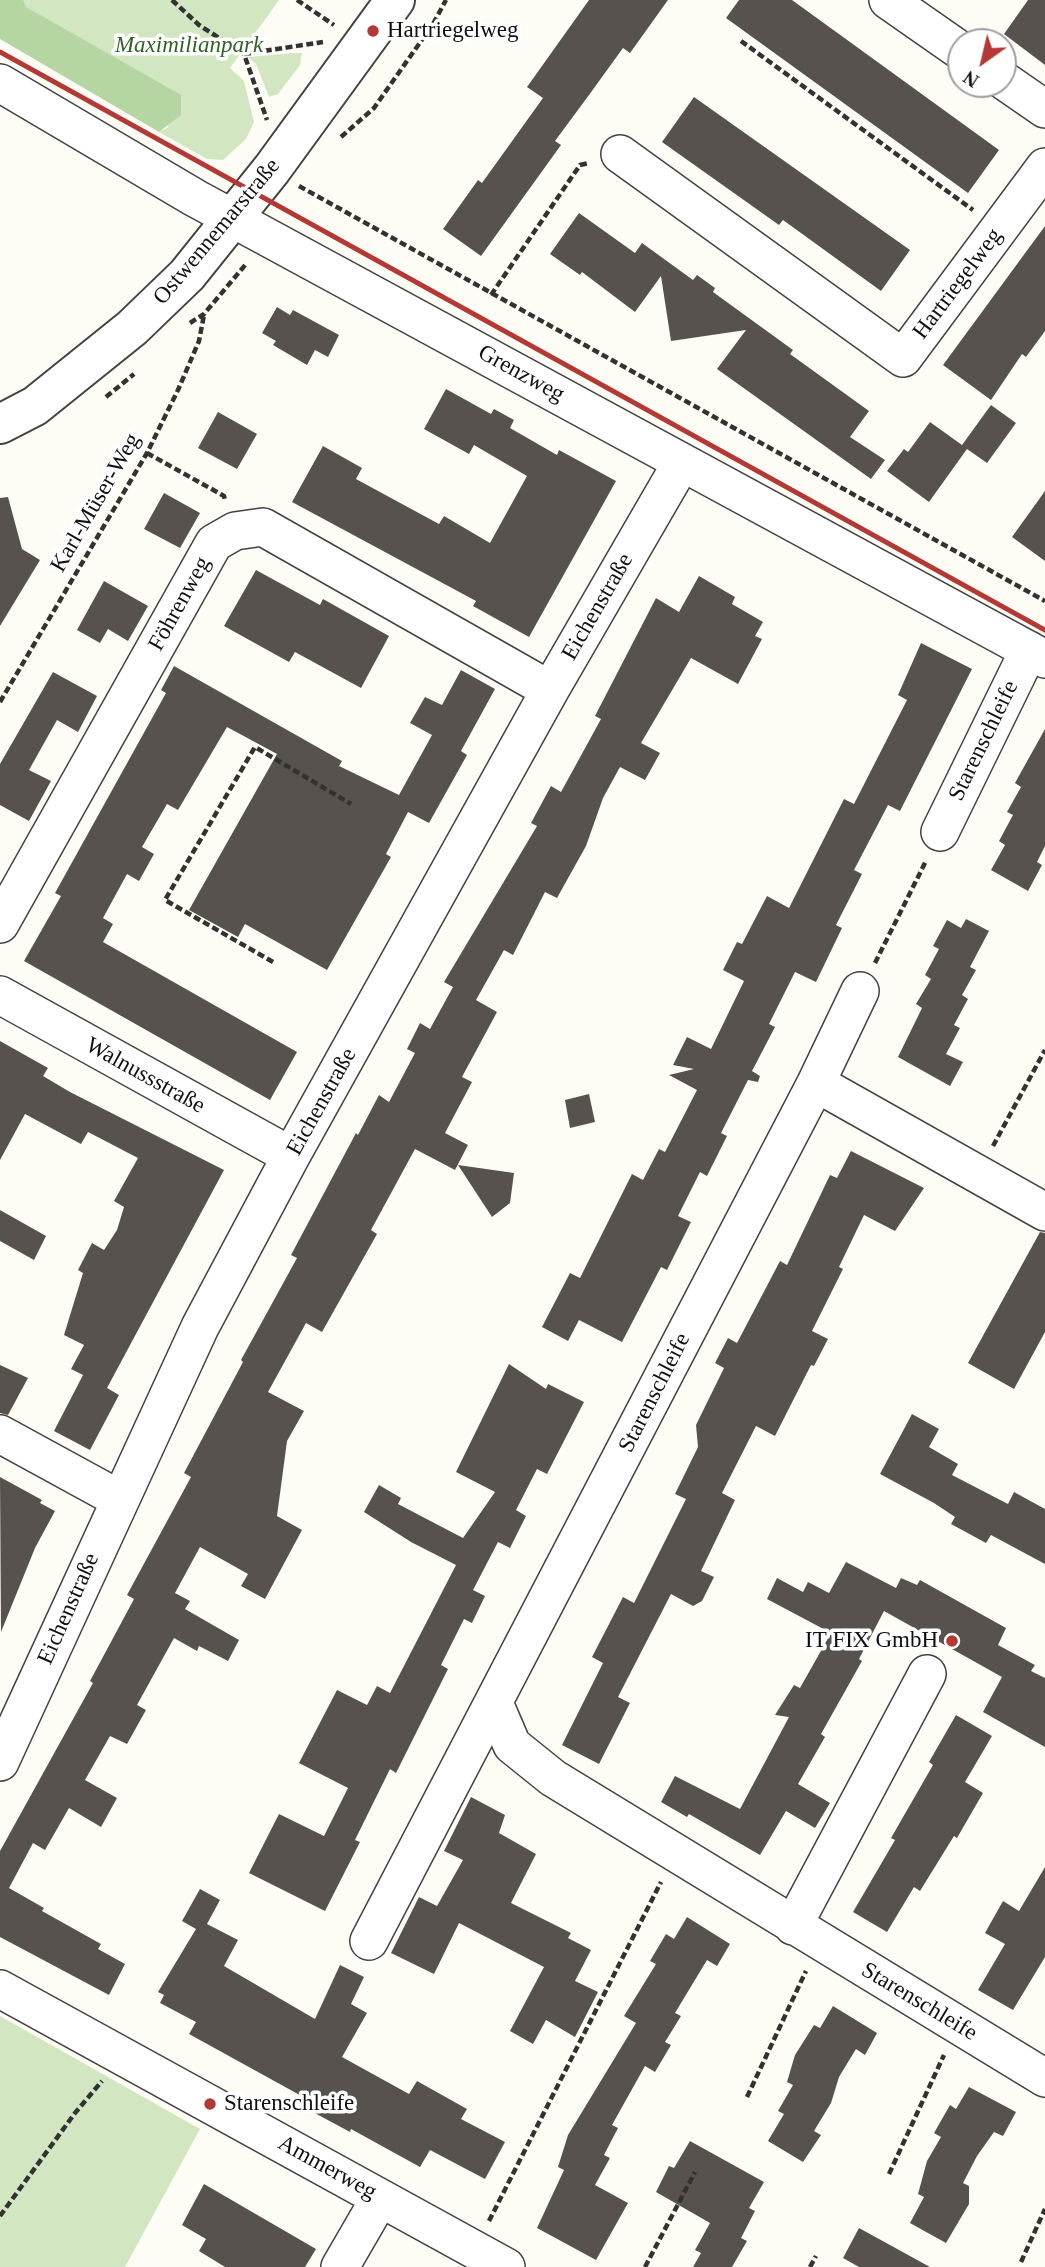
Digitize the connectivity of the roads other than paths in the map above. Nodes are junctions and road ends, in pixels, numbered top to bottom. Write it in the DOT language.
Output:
graph roads {
  1 [pos="395,0"];
  2 [pos="888,0"];
  3 [pos="947,41"];
  4 [pos="0,83"];
  5 [pos="1017,90"];
  6 [pos="1045,109"];
  7 [pos="620,154"];
  8 [pos="1045,167"];
  9 [pos="251,227"];
  10 [pos="0,424"];
  11 [pos="682,462"];
  12 [pos="1037,655"];
  13 [pos="550,690"];
  14 [pos="940,832"];
  15 [pos="0,924"];
  16 [pos="860,991"];
  17 [pos="0,995"];
  18 [pos="816,1083"];
  19 [pos="291,1156"];
  20 [pos="1045,1212"];
  21 [pos="0,1434"];
  22 [pos="119,1499"];
  23 [pos="927,1674"];
  24 [pos="494,1703"];
  25 [pos="0,1762"];
  26 [pos="806,1934"];
  27 [pos="369,1941"];
  28 [pos="0,1989"];
  29 [pos="1045,2078"];
  30 [pos="380,2198"];
  31 [pos="341,2267"];
  32 [pos="506,2267"];
  1 -- 9 [label="street, Ostwennemarstraße"];
  2 -- 3 [label="street"];
  4 -- 9 [label="street, Grenzweg"];
  5 -- 6 [label="street"];
  7 -- 8 [label="street, Hartriegelweg"];
  9 -- 10 [label="street, Ostwennemarstraße"];
  9 -- 11 [label="street, Grenzweg"];
  11 -- 12 [label="street, Grenzweg"];
  11 -- 13 [label="street, Eichenstraße"];
  12 -- 14 [label="street, Starenschleife"];
  13 -- 15 [label="street, Föhrenweg"];
  13 -- 19 [label="street, Eichenstraße"];
  16 -- 18 [label="street, Starenschleife"];
  17 -- 19 [label="street, Walnussstraße"];
  18 -- 20 [label="street"];
  18 -- 24 [label="street, Starenschleife"];
  19 -- 22 [label="street, Eichenstraße"];
  21 -- 22 [label="street"];
  22 -- 25 [label="street, Eichenstraße"];
  23 -- 26 [label="street"];
  24 -- 26 [label="street, Starenschleife"];
  24 -- 27 [label="street, Starenschleife"];
  26 -- 29 [label="street, Starenschleife"];
  28 -- 30 [label="street, Ammerweg"];
  30 -- 31 [label="street"];
  30 -- 32 [label="street, Ammerweg"];
}
